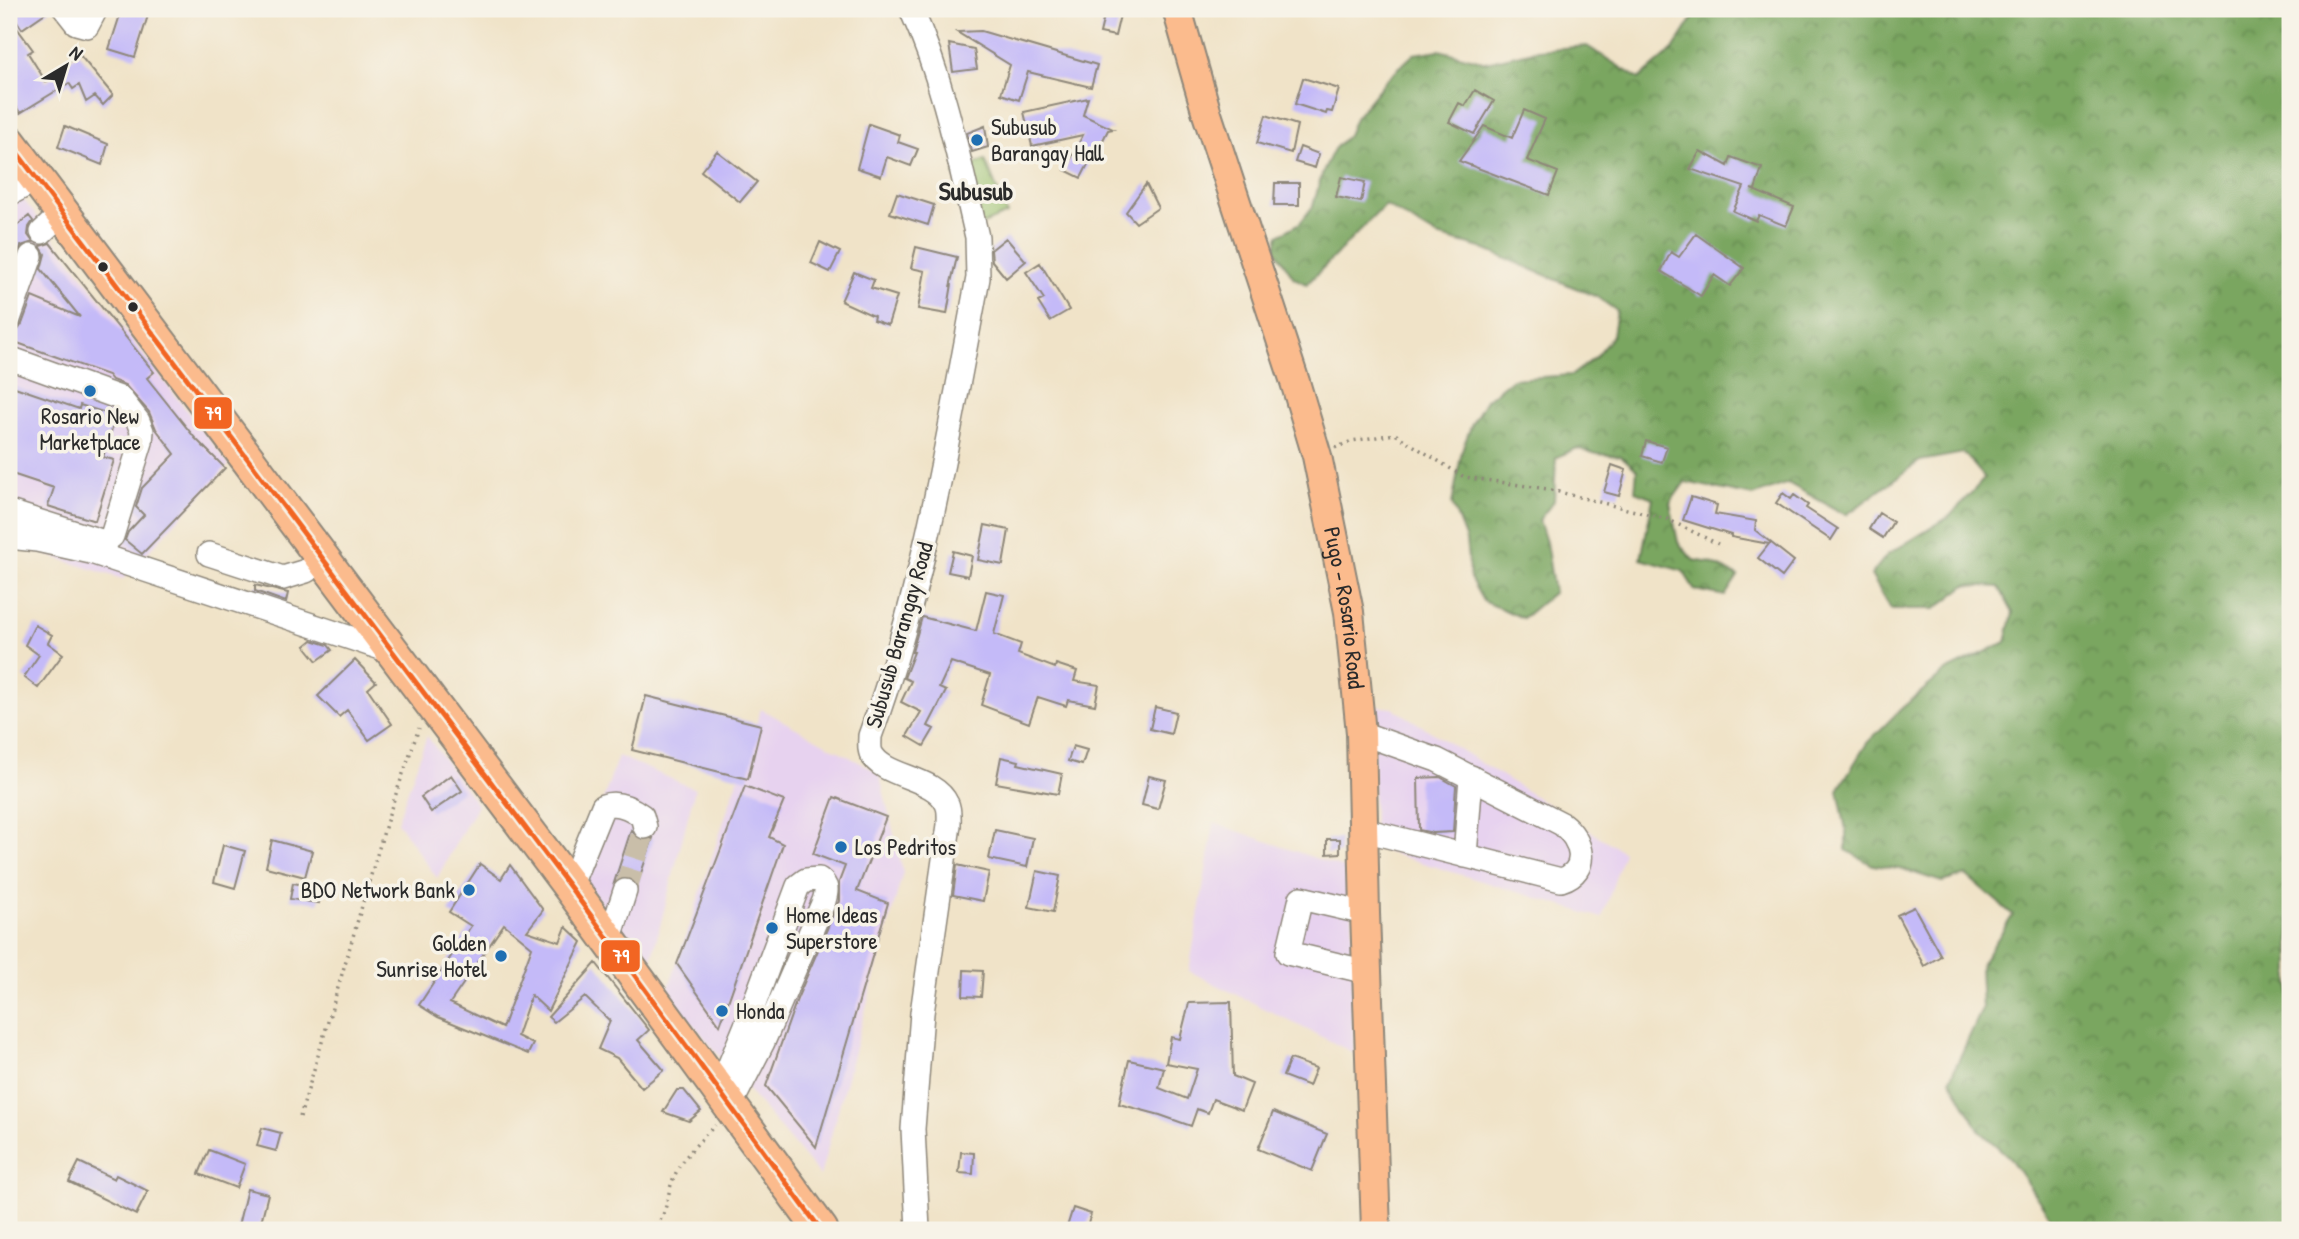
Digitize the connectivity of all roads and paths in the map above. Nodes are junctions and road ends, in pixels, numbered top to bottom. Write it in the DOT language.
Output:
graph roads {
  1 [pos="65,9"];
  2 [pos="96,9"];
  3 [pos="911,9"];
  4 [pos="1177,9"];
  5 [pos="10,148"];
  6 [pos="23,186"];
  7 [pos="31,256"];
  8 [pos="9,319"];
  9 [pos="9,358"];
  10 [pos="1317,456"];
  11 [pos="9,512"];
  12 [pos="9,537"];
  13 [pos="1718,544"];
  14 [pos="209,554"];
  15 [pos="322,561"];
  16 [pos="390,651"];
  17 [pos="429,703"];
  18 [pos="1361,733"];
  19 [pos="1471,777"];
  20 [pos="645,827"];
  21 [pos="1364,830"];
  22 [pos="1465,856"];
  23 [pos="570,887"];
  24 [pos="625,891"];
  25 [pos="1364,913"];
  26 [pos="609,941"];
  27 [pos="1367,972"];
  28 [pos="724,1098"];
  29 [pos="300,1117"];
  30 [pos="650,1230"];
  31 [pos="821,1230"];
  32 [pos="918,1230"];
  33 [pos="1376,1230"];
  1 -- 2 [label="street"];
  3 -- 32 [label="street, Subusub Barangay Road"];
  4 -- 10 [label="main road, Pugo - Rosario Road"];
  5 -- 6 [label="highway"];
  6 -- 15 [label="highway"];
  7 -- 8 [label="street"];
  9 -- 11 [label="street"];
  10 -- 13 [label="path"];
  10 -- 18 [label="main road, Pugo - Rosario Road"];
  12 -- 16 [label="street"];
  14 -- 15 [label="street"];
  15 -- 16 [label="highway"];
  16 -- 17 [label="highway"];
  17 -- 23 [label="highway"];
  17 -- 29 [label="path"];
  18 -- 19 [label="street"];
  18 -- 21 [label="main road, Pugo - Rosario Road"];
  19 -- 22 [label="street"];
  19 -- 22 [label="street"];
  20 -- 23 [label="street"];
  21 -- 22 [label="street"];
  21 -- 25 [label="main road, Pugo - Rosario Road"];
  23 -- 26 [label="highway"];
  24 -- 26 [label="street"];
  25 -- 27 [label="main road, Pugo - Rosario Road"];
  25 -- 27 [label="street"];
  26 -- 28 [label="highway"];
  27 -- 33 [label="main road, Pugo - Rosario Road"];
  28 -- 28 [label="street"];
  28 -- 30 [label="path"];
  28 -- 31 [label="highway"];
}
